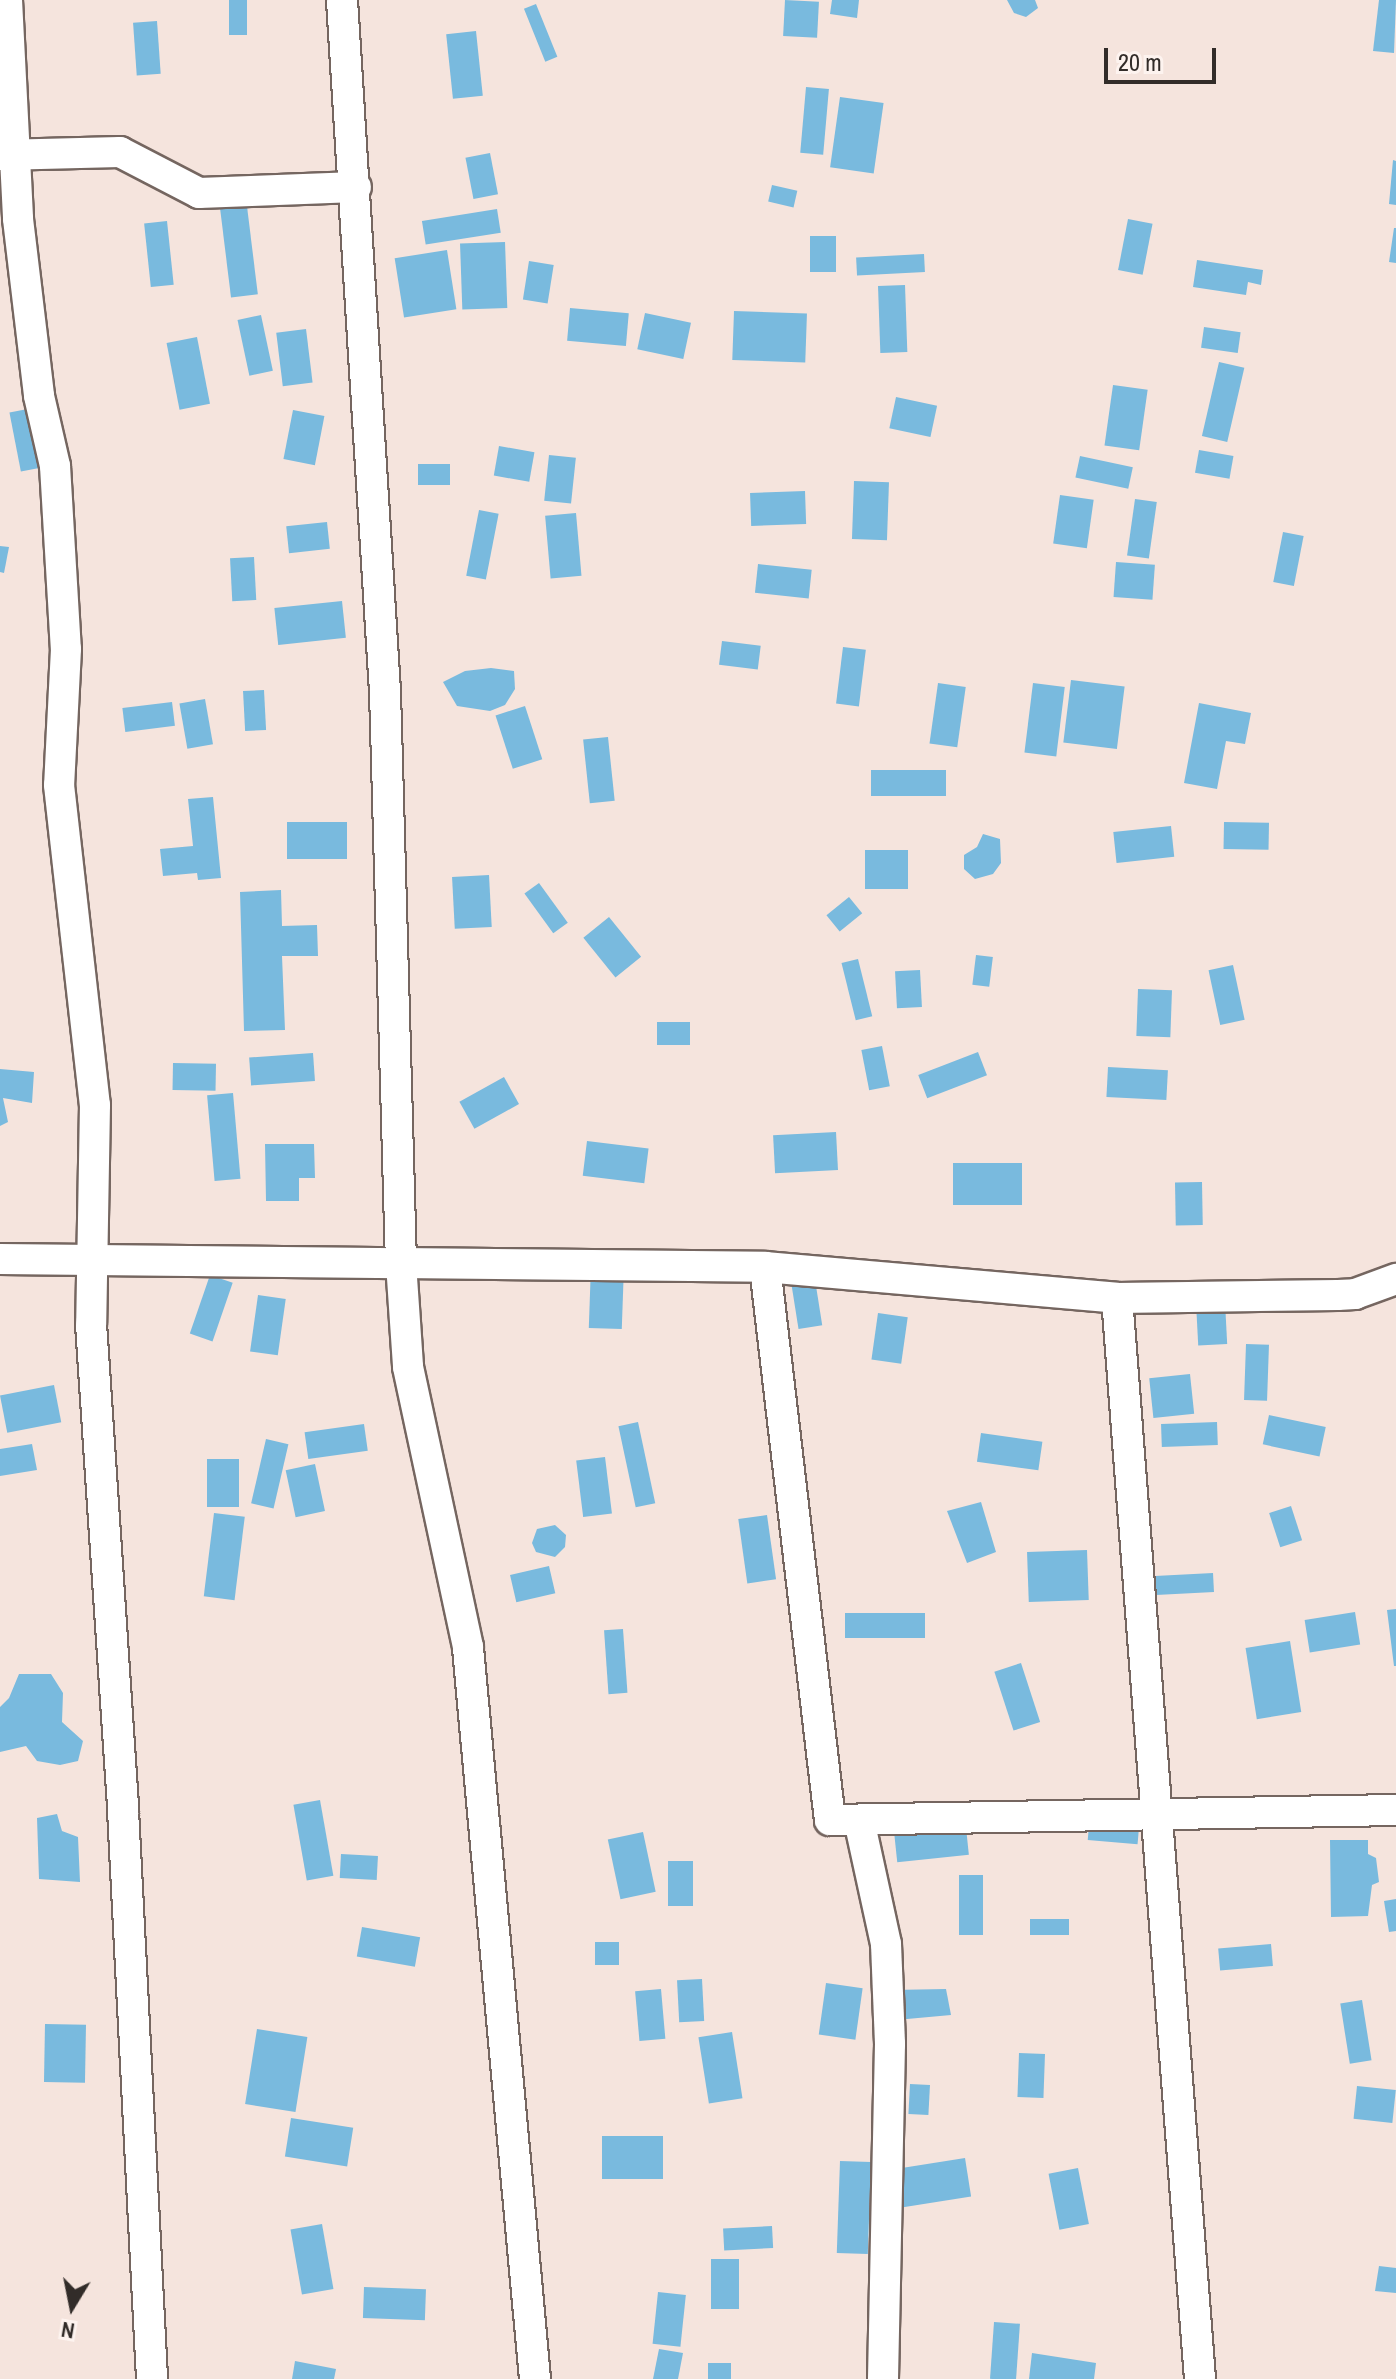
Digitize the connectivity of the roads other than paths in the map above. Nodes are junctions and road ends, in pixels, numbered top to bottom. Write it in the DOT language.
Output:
graph roads {
  1 [pos="7,0"];
  2 [pos="342,0"];
  3 [pos="7,154"];
  4 [pos="356,187"];
  5 [pos="0,1259"];
  6 [pos="93,1260"];
  7 [pos="401,1263"];
  8 [pos="765,1267"];
  9 [pos="1396,1279"];
  10 [pos="1117,1298"];
  11 [pos="1396,1810"];
  12 [pos="1159,1814"];
  13 [pos="859,1820"];
  14 [pos="152,2379"];
  15 [pos="535,2379"];
  16 [pos="883,2379"];
  17 [pos="1200,2379"];
  1 -- 3 [label="street"];
  2 -- 4 [label="street"];
  3 -- 4 [label="street"];
  3 -- 6 [label="street"];
  4 -- 7 [label="street"];
  5 -- 6 [label="street"];
  6 -- 7 [label="street"];
  6 -- 14 [label="street"];
  7 -- 8 [label="street"];
  7 -- 15 [label="street"];
  8 -- 10 [label="street"];
  8 -- 13 [label="street"];
  9 -- 10 [label="street"];
  10 -- 12 [label="street"];
  11 -- 12 [label="street"];
  12 -- 13 [label="street"];
  12 -- 17 [label="street"];
  13 -- 16 [label="street"];
}
